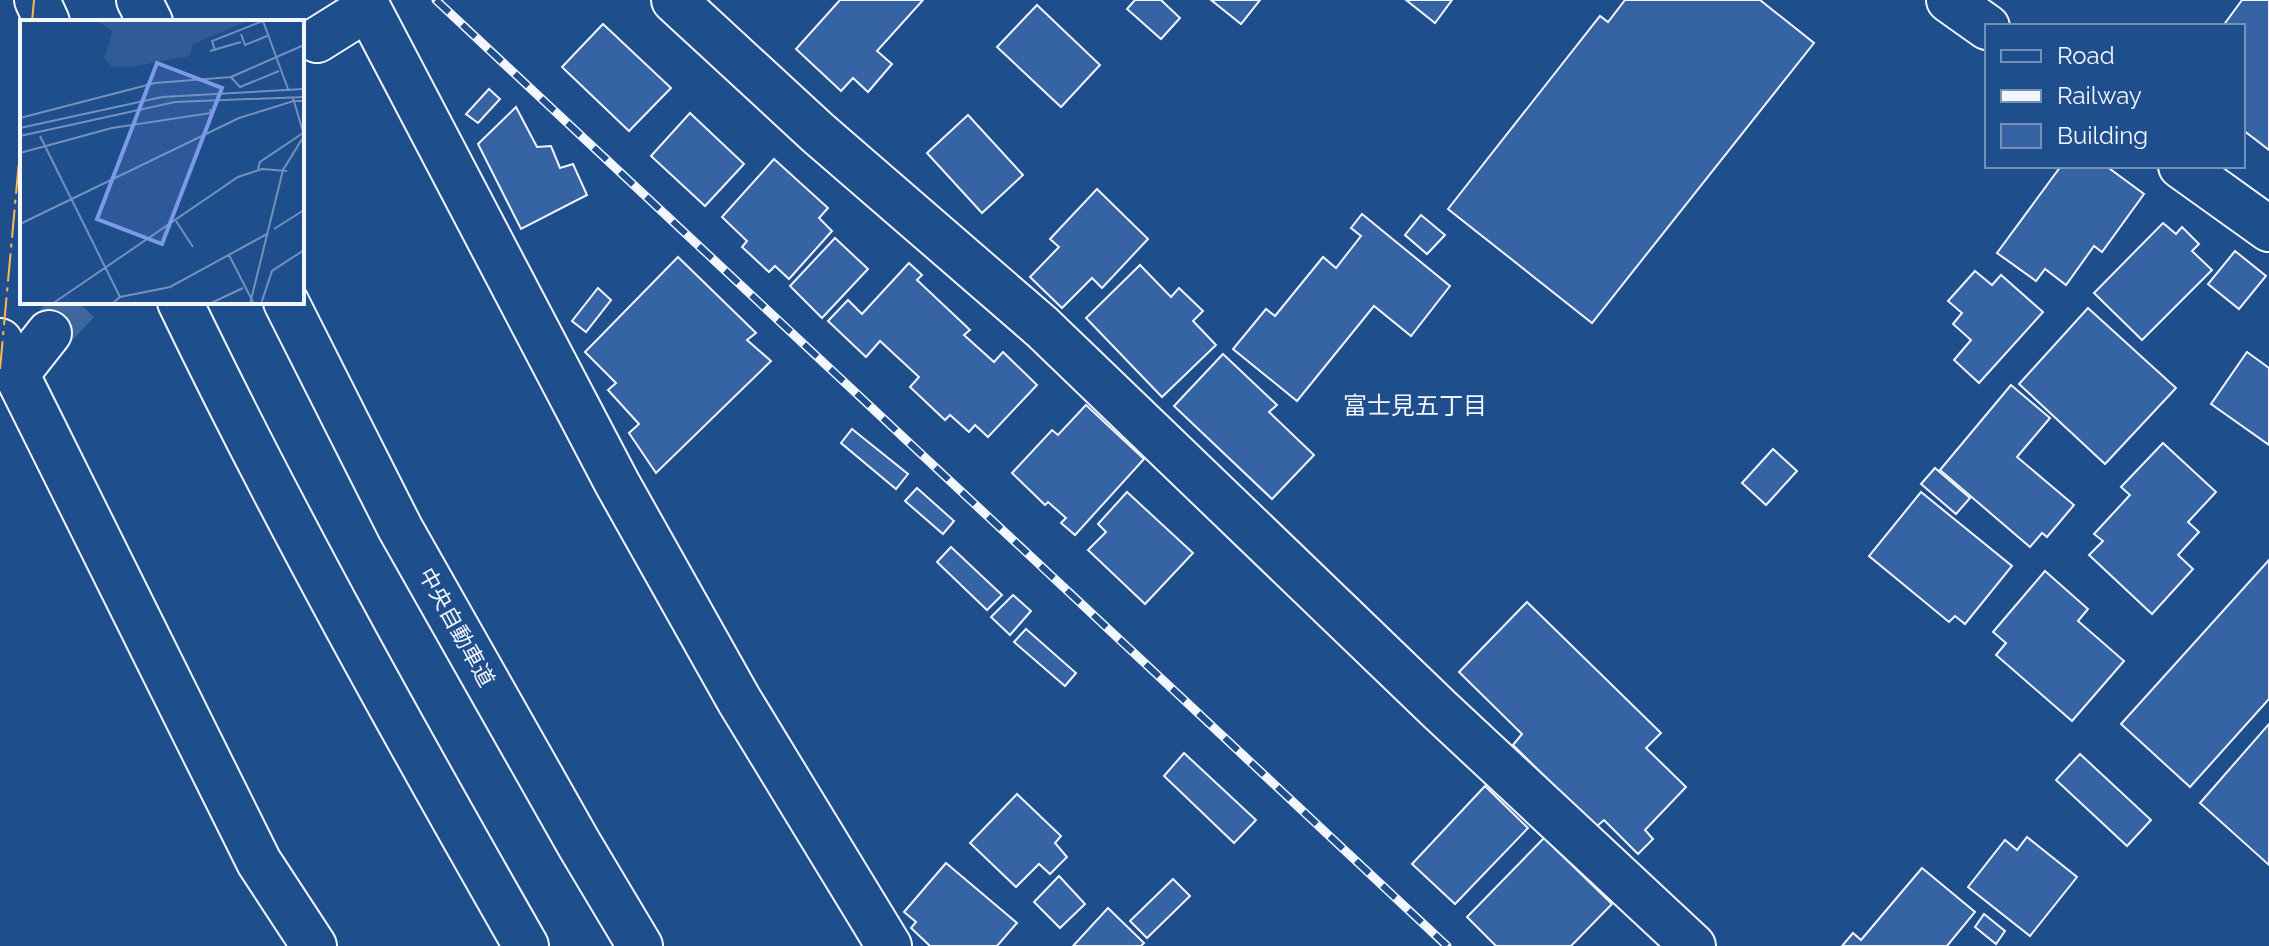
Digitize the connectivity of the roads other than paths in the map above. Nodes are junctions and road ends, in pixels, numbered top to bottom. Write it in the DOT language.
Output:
graph roads {
  1 [pos="37,0"];
  2 [pos="139,0"];
  3 [pos="674,0"];
  4 [pos="1949,0"];
  5 [pos="46,20"];
  6 [pos="149,20"];
  7 [pos="1985,26"];
  8 [pos="317,40"];
  9 [pos="2184,168"];
  10 [pos="2269,229"];
  11 [pos="181,304"];
  12 [pos="287,304"];
  13 [pos="49,333"];
  14 [pos="8,358"];
  15 [pos="314,946"];
  16 [pos="526,946"];
  17 [pos="640,946"];
  18 [pos="889,946"];
  19 [pos="1693,946"];
  1 -- 5 [label="main road"];
  2 -- 6 [label="main road"];
  3 -- 19 [label="main road"];
  4 -- 7 [label="main road"];
  8 -- 18 [label="main road"];
  9 -- 10 [label="main road"];
  11 -- 16 [label="main road"];
  12 -- 17 [label="main road, 中央自動車道"];
  13 -- 14 [label="main road"];
  14 -- 15 [label="main road"];
}
